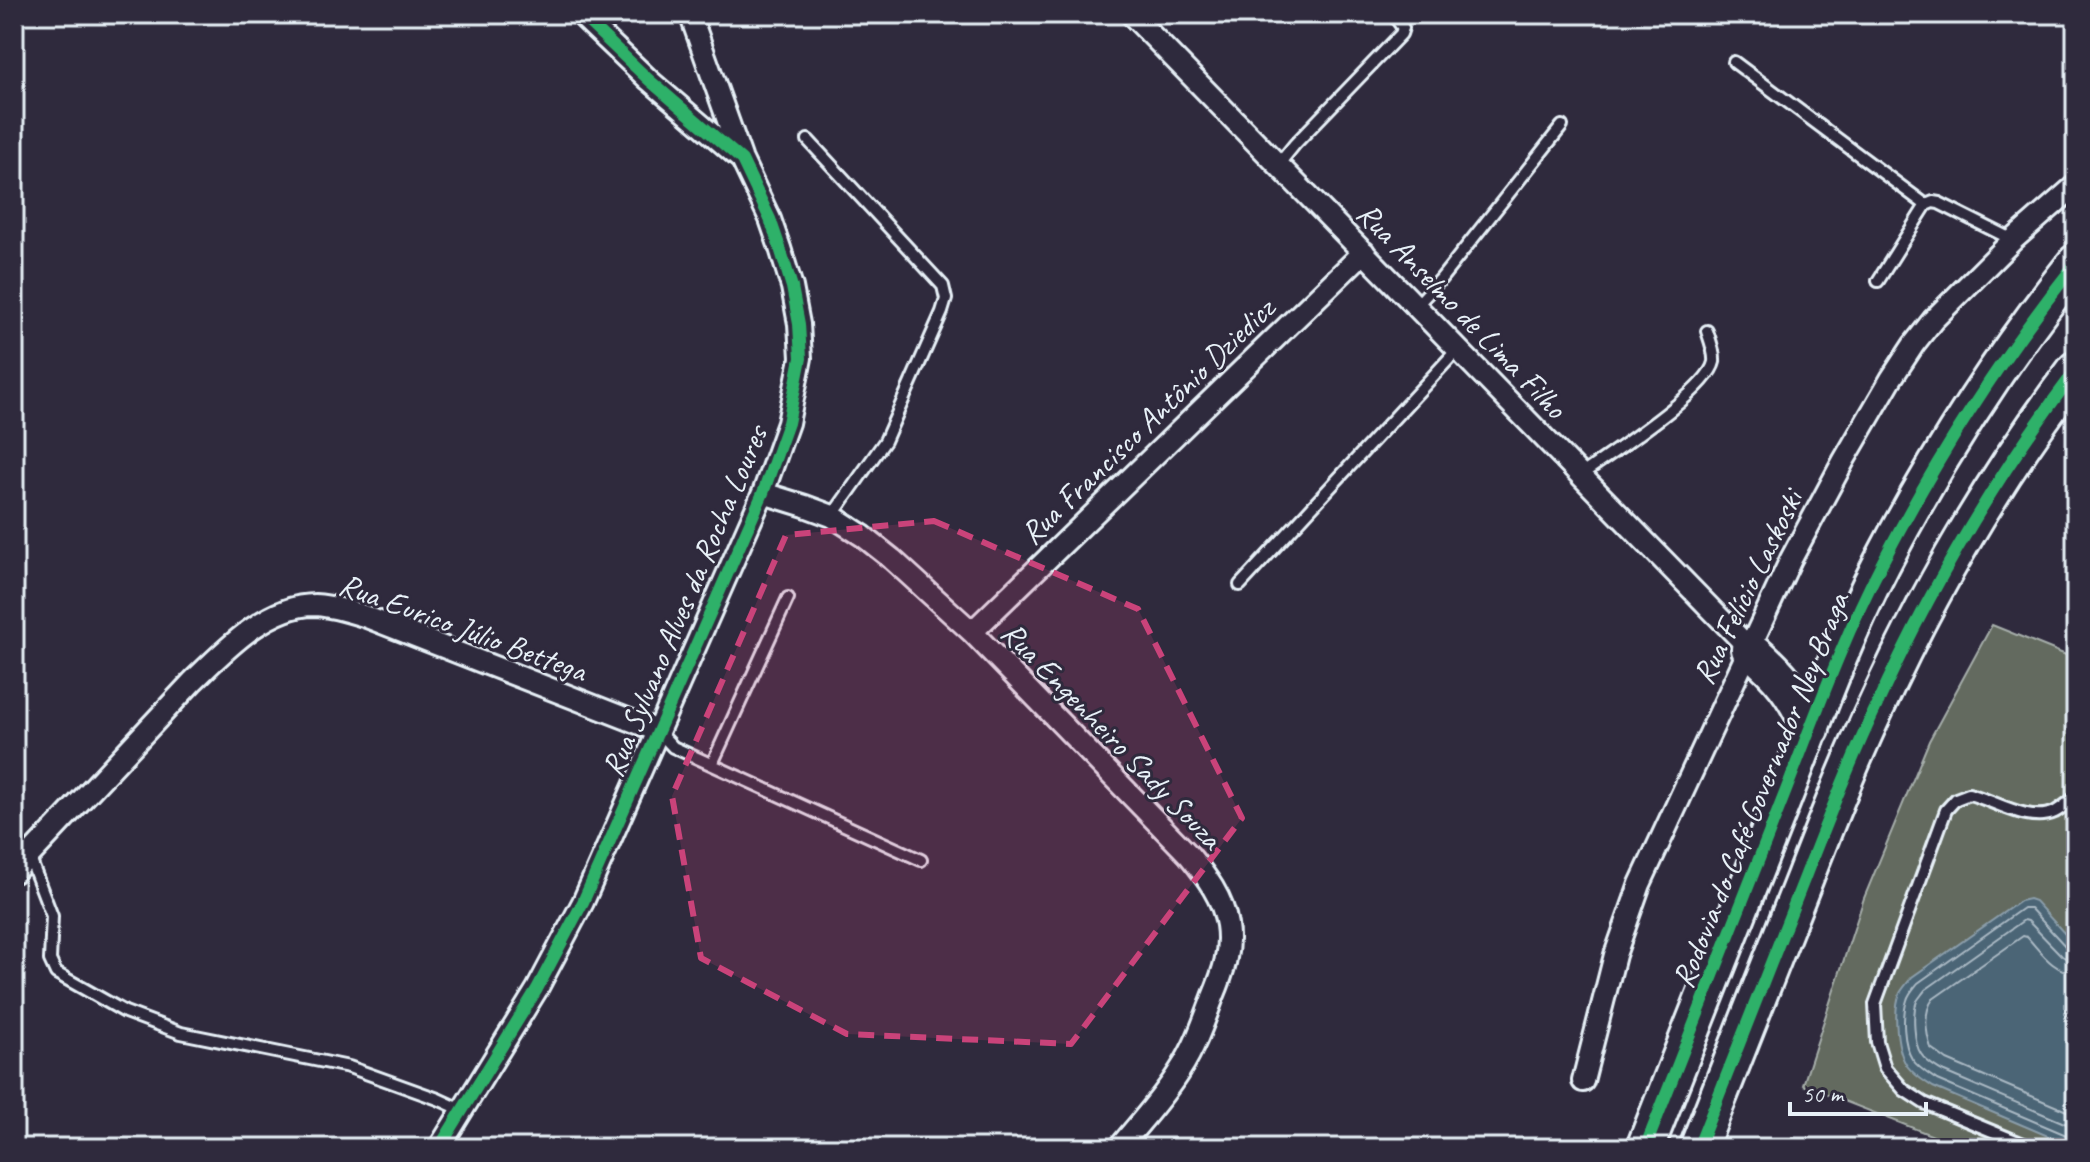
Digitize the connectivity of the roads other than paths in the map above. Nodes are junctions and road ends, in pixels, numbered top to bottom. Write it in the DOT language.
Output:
graph roads {
  1 [pos="580,14"];
  2 [pos="690,14"];
  3 [pos="1131,14"];
  4 [pos="1393,14"];
  5 [pos="1734,62"];
  6 [pos="1562,126"];
  7 [pos="808,140"];
  8 [pos="742,160"];
  9 [pos="1278,165"];
  10 [pos="2076,185"];
  11 [pos="1926,205"];
  12 [pos="2013,240"];
  13 [pos="1364,252"];
  14 [pos="2076,263"];
  15 [pos="1878,281"];
  16 [pos="1416,306"];
  17 [pos="1707,331"];
  18 [pos="1458,349"];
  19 [pos="2076,370"];
  20 [pos="1581,475"];
  21 [pos="763,493"];
  22 [pos="832,516"];
  23 [pos="1240,585"];
  24 [pos="788,598"];
  25 [pos="972,632"];
  26 [pos="1750,649"];
  27 [pos="1811,729"];
  28 [pos="658,731"];
  29 [pos="712,764"];
  30 [pos="2076,797"];
  31 [pos="22,849"];
  32 [pos="921,860"];
  33 [pos="14,872"];
  34 [pos="1724,949"];
  35 [pos="1583,1081"];
  36 [pos="462,1110"];
  37 [pos="439,1148"];
  38 [pos="1119,1148"];
  39 [pos="1633,1148"];
  40 [pos="1645,1148"];
  41 [pos="1698,1148"];
  42 [pos="2033,1148"];
  1 -- 8 [label="street, Rua Sylvano Alves da Rocha Loures"];
  2 -- 8 [label="street"];
  3 -- 9 [label="street, Rua Anselmo de Lima Filho"];
  4 -- 9 [label="lane"];
  5 -- 11 [label="lane"];
  6 -- 16 [label="lane"];
  7 -- 22 [label="lane"];
  8 -- 21 [label="street, Rua Sylvano Alves da Rocha Loures"];
  9 -- 13 [label="street, Rua Anselmo de Lima Filho"];
  10 -- 12 [label="street, Rua Felício Laskoski"];
  11 -- 12 [label="lane"];
  11 -- 15 [label="lane"];
  12 -- 26 [label="street, Rua Felício Laskoski"];
  13 -- 16 [label="street, Rua Anselmo de Lima Filho"];
  13 -- 25 [label="street, Rua Francisco Antônio Dziedicz"];
  14 -- 27 [label="highway, Rodovia do Café Governador Ney Braga"];
  16 -- 18 [label="street, Rua Anselmo de Lima Filho"];
  17 -- 20 [label="lane"];
  18 -- 20 [label="street, Rua Anselmo de Lima Filho"];
  18 -- 23 [label="lane"];
  19 -- 41 [label="highway"];
  20 -- 26 [label="street, Rua Anselmo de Lima Filho"];
  21 -- 22 [label="street, Rua Engenheiro Sady Souza"];
  21 -- 28 [label="street, Rua Sylvano Alves da Rocha Loures"];
  22 -- 25 [label="street, Rua Engenheiro Sady Souza"];
  24 -- 29 [label="lane"];
  25 -- 38 [label="street, Rua Engenheiro Sady Souza"];
  26 -- 27 [label="highway"];
  26 -- 35 [label="street, Rua Felício Laskoski"];
  27 -- 34 [label="highway, Rodovia do Café Governador Ney Braga"];
  28 -- 29 [label="lane"];
  28 -- 31 [label="street, Rua Eurico Júlio Bettega"];
  28 -- 36 [label="street, Rua Sylvano Alves da Rocha Loures"];
  29 -- 32 [label="lane"];
  30 -- 42 [label="lane"];
  31 -- 33 [label="street, Rua Eurico Júlio Bettega"];
  31 -- 36 [label="lane"];
  34 -- 39 [label="highway"];
  34 -- 40 [label="highway, Rodovia do Café Governador Ney Braga"];
  36 -- 37 [label="street, Rua Sylvano Alves da Rocha Loures"];
}
